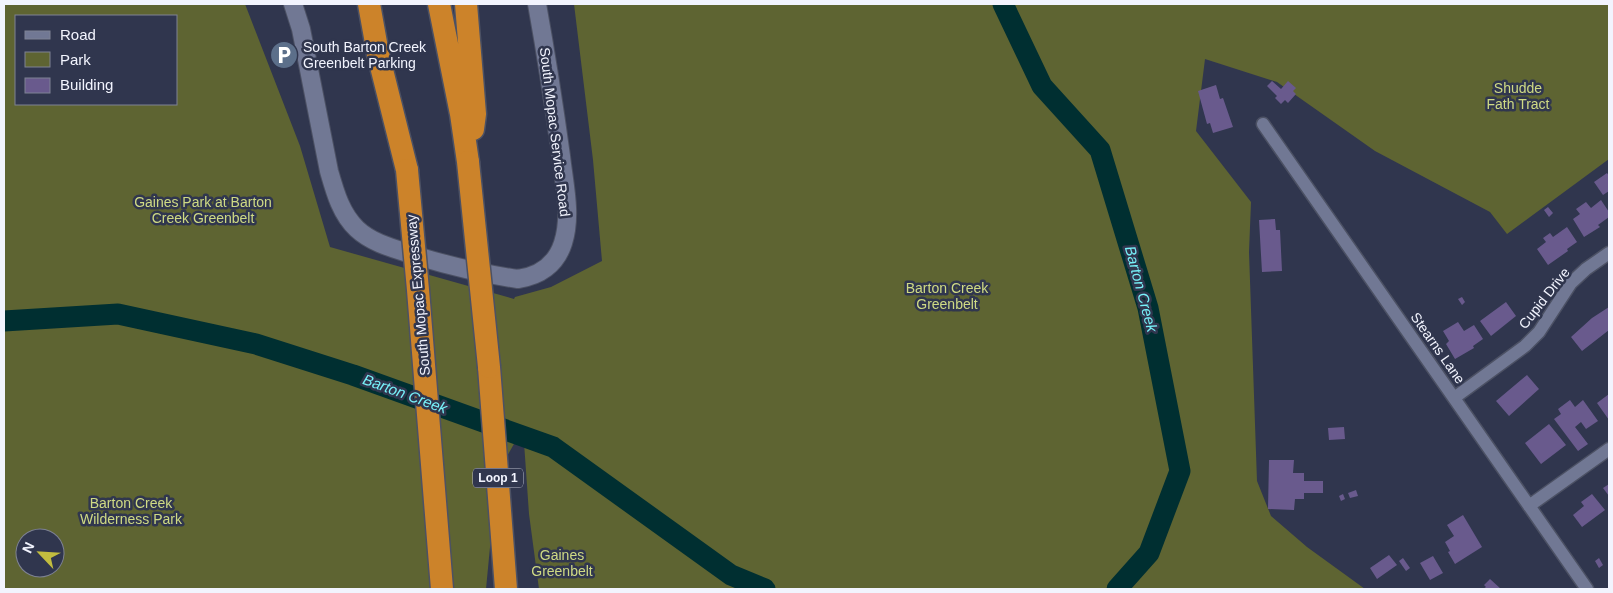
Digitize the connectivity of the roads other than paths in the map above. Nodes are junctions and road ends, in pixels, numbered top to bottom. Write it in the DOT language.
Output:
graph roads {
  1 [pos="293,4"];
  2 [pos="354,4"];
  3 [pos="369,4"];
  4 [pos="438,4"];
  5 [pos="466,4"];
  6 [pos="537,4"];
  7 [pos="378,54"];
  8 [pos="1264,124"];
  9 [pos="468,162"];
  10 [pos="1609,253"];
  11 [pos="1454,398"];
  12 [pos="1609,449"];
  13 [pos="1530,506"];
  14 [pos="442,589"];
  15 [pos="506,589"];
  16 [pos="1587,589"];
  1 -- 6 [label="main road, South Mopac Service Road"];
  2 -- 7 [label="highway"];
  3 -- 7 [label="highway, South Mopac Expressway"];
  4 -- 9 [label="highway, Loop 1"];
  5 -- 9 [label="highway"];
  7 -- 14 [label="highway, South Mopac Expressway, bridge"];
  8 -- 11 [label="street, Stearns Lane"];
  9 -- 15 [label="highway, Loop 1, bridge"];
  10 -- 11 [label="street, Cupid Drive"];
  11 -- 13 [label="street, Stearns Lane"];
  12 -- 13 [label="street"];
  13 -- 16 [label="street, Stearns Lane"];
}
